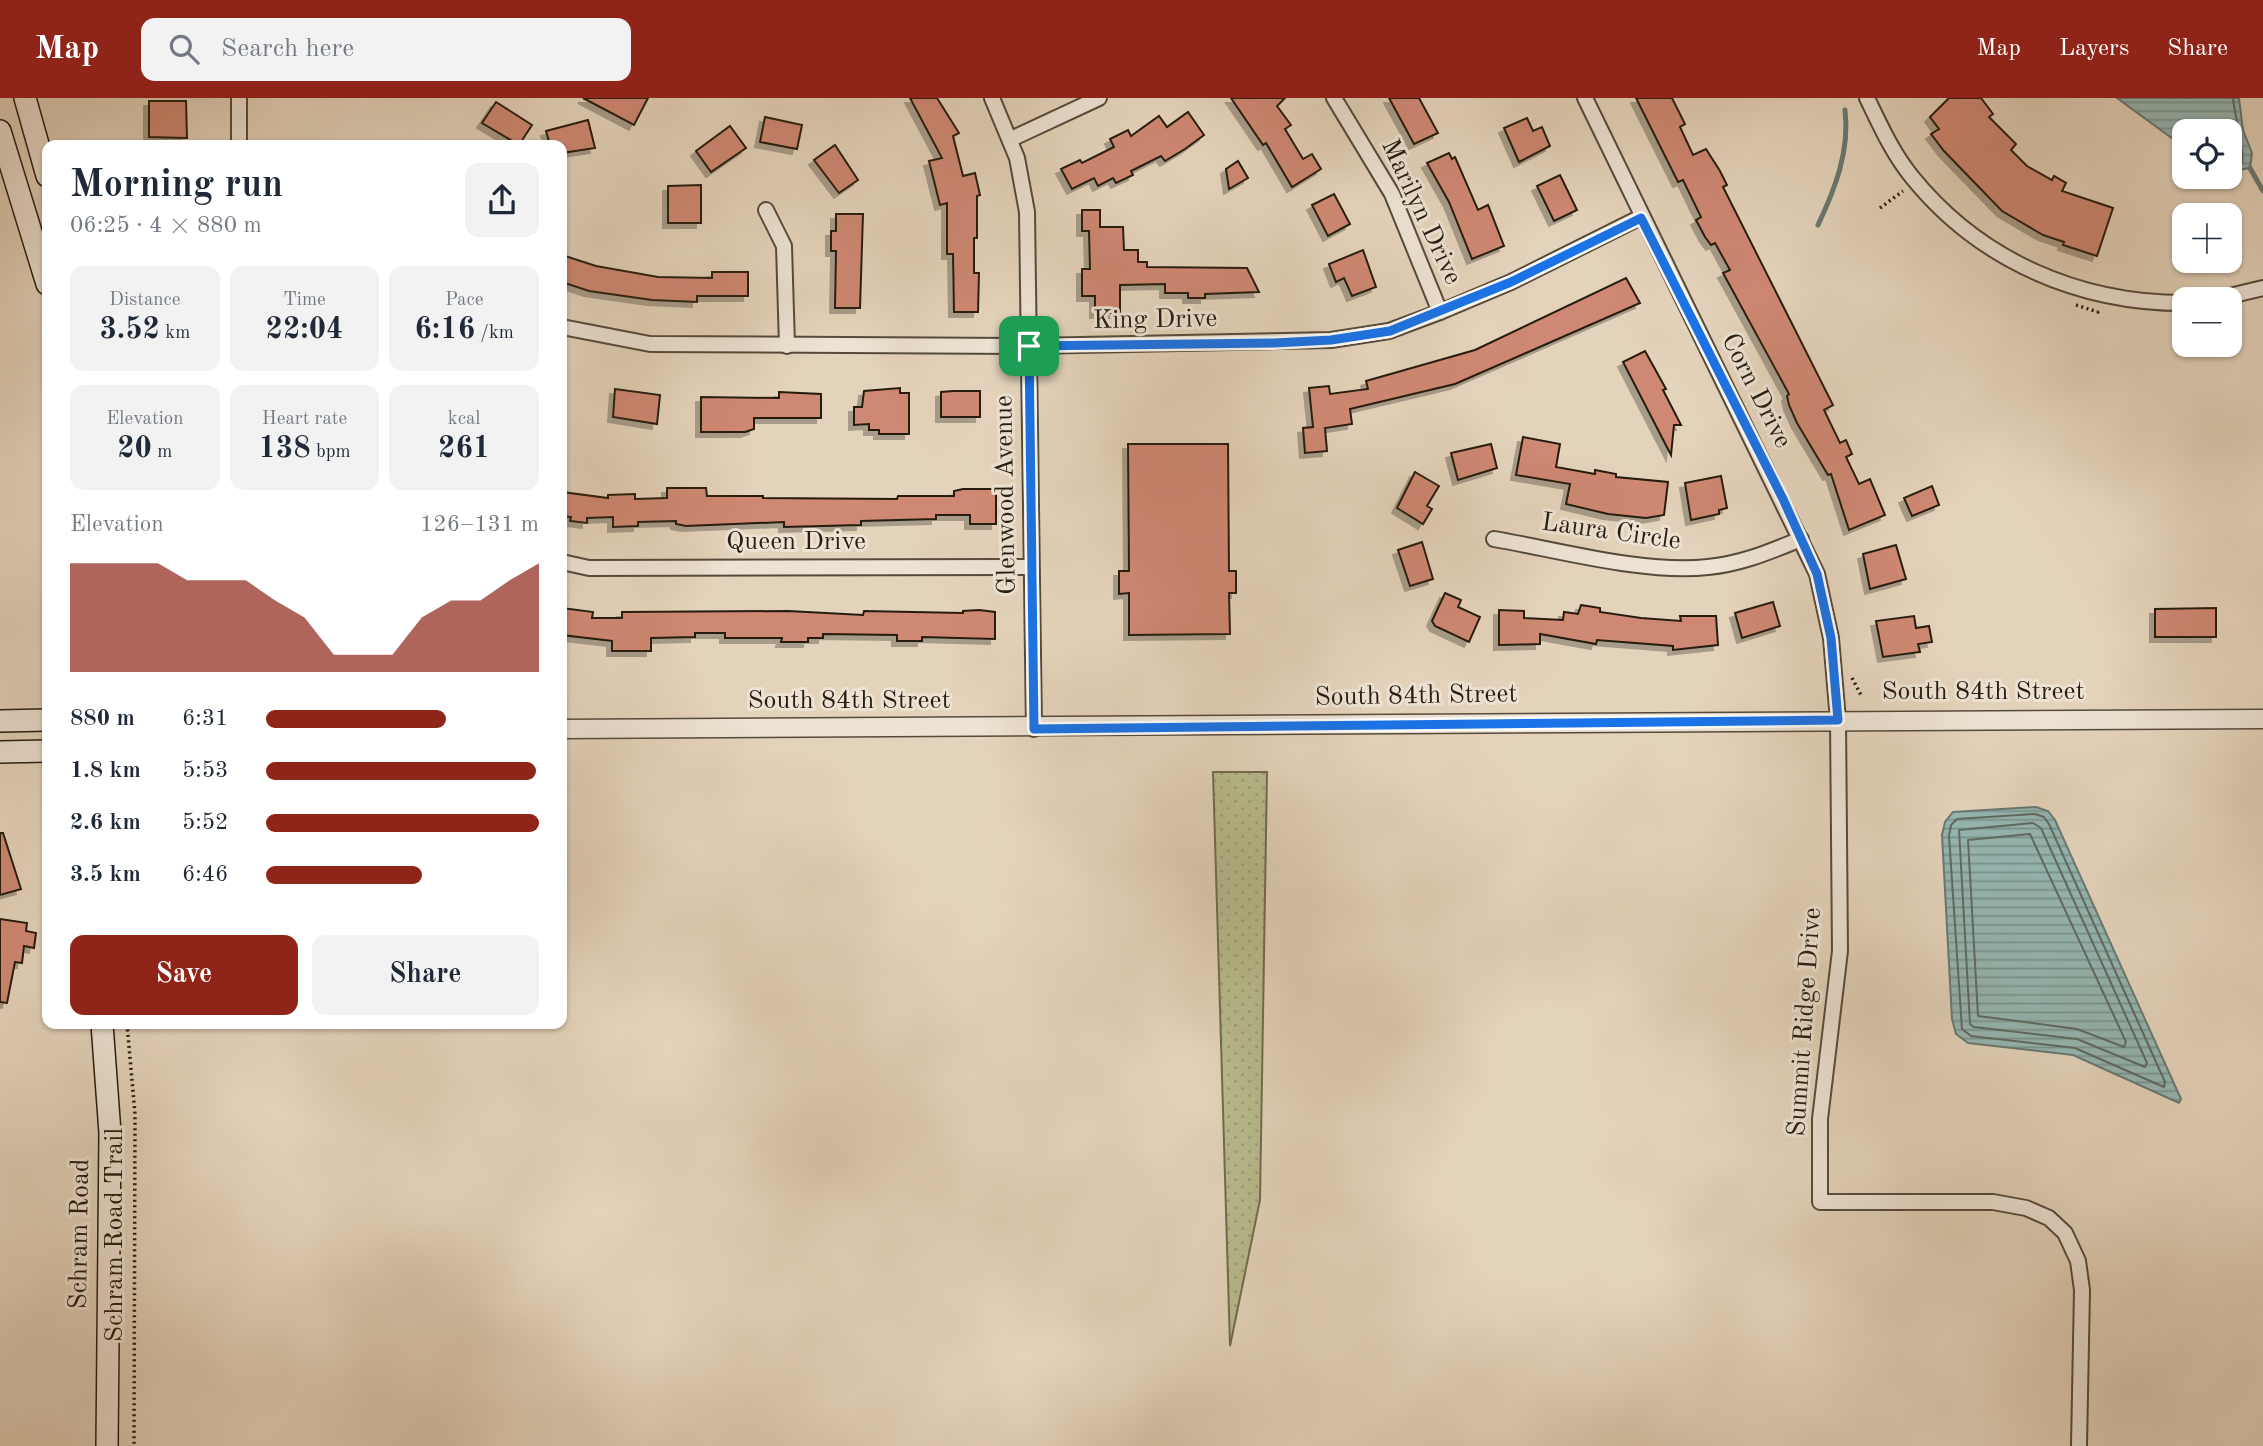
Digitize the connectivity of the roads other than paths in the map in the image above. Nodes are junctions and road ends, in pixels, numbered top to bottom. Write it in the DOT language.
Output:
graph roads {
  1 [pos="25,98"];
  2 [pos="239,98"];
  3 [pos="992,98"];
  4 [pos="1099,98"];
  5 [pos="1334,98"];
  6 [pos="1585,98"];
  7 [pos="1867,98"];
  8 [pos="0,131"];
  9 [pos="1011,139"];
  10 [pos="239,140"];
  11 [pos="42,158"];
  12 [pos="766,210"];
  13 [pos="1641,218"];
  14 [pos="42,254"];
  15 [pos="2263,288"];
  16 [pos="2242,293"];
  17 [pos="2172,303"];
  18 [pos="1440,312"];
  19 [pos="567,328"];
  20 [pos="787,346"];
  21 [pos="1029,346"];
  22 [pos="1494,539"];
  23 [pos="1801,539"];
  24 [pos="567,563"];
  25 [pos="1031,567"];
  26 [pos="2263,719"];
  27 [pos="42,720"];
  28 [pos="1838,720"];
  29 [pos="0,721"];
  30 [pos="1034,729"];
  31 [pos="567,731"];
  32 [pos="42,751"];
  33 [pos="0,752"];
  34 [pos="103,1029"];
  35 [pos="107,1446"];
  36 [pos="2080,1446"];
  1 -- 11 [label="main road"];
  2 -- 10 [label="street"];
  3 -- 9 [label="street, Glenwood Avenue"];
  4 -- 9 [label="street"];
  5 -- 18 [label="street, Marilyn Drive"];
  6 -- 13 [label="street, Corn Drive"];
  7 -- 17 [label="street"];
  8 -- 14 [label="main road"];
  9 -- 21 [label="street, Glenwood Avenue"];
  12 -- 20 [label="street"];
  13 -- 18 [label="street, King Drive"];
  13 -- 23 [label="street, Corn Drive"];
  15 -- 16 [label="street"];
  18 -- 21 [label="street, King Drive"];
  19 -- 20 [label="street, King Drive"];
  20 -- 21 [label="street, King Drive"];
  21 -- 25 [label="street, Glenwood Avenue"];
  22 -- 23 [label="street, Laura Circle"];
  23 -- 28 [label="street, Corn Drive"];
  24 -- 25 [label="street, Queen Drive"];
  25 -- 30 [label="street, Glenwood Avenue"];
  26 -- 28 [label="street, South 84th Street"];
  27 -- 29 [label="main road"];
  28 -- 30 [label="street, South 84th Street"];
  28 -- 36 [label="street, Summit Ridge Drive"];
  30 -- 31 [label="street, South 84th Street"];
  32 -- 33 [label="main road"];
  34 -- 35 [label="main road, Schram Road"];
}
